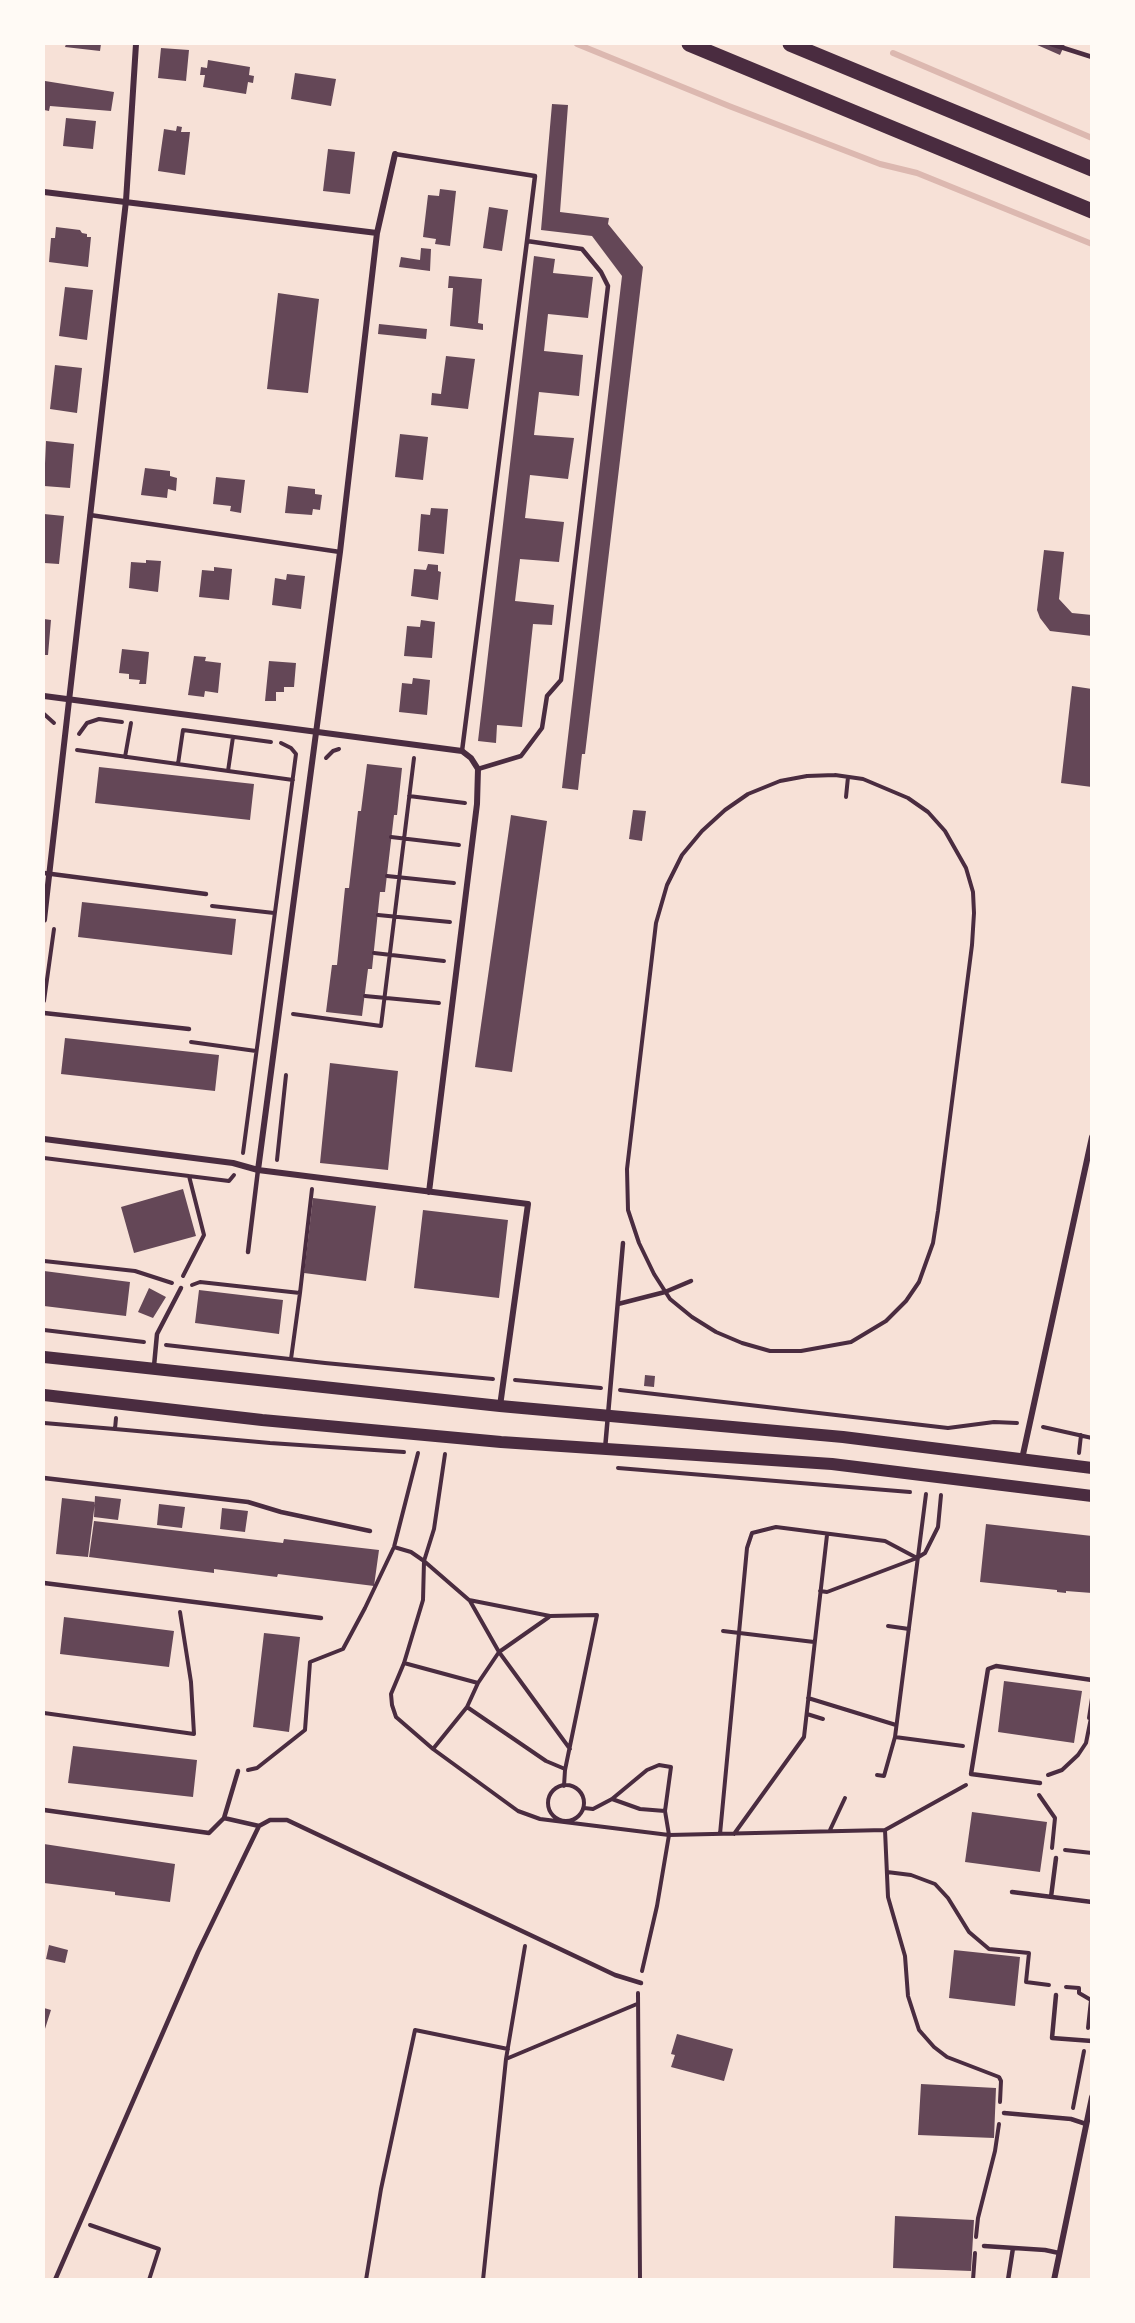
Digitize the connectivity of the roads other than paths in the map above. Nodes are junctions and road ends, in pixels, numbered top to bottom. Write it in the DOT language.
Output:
graph roads {
  1 [pos="136,44"];
  2 [pos="689,44"];
  3 [pos="790,44"];
  4 [pos="1052,44"];
  5 [pos="1092,57"];
  6 [pos="395,154"];
  7 [pos="1092,169"];
  8 [pos="44,192"];
  9 [pos="126,201"];
  10 [pos="1092,211"];
  11 [pos="377,233"];
  12 [pos="527,241"];
  13 [pos="90,515"];
  14 [pos="340,552"];
  15 [pos="44,696"];
  16 [pos="70,700"];
  17 [pos="315,732"];
  18 [pos="462,751"];
  19 [pos="478,769"];
  20 [pos="47,874"];
  21 [pos="206,894"];
  22 [pos="44,920"];
  23 [pos="44,1013"];
  24 [pos="189,1029"];
  25 [pos="1092,1137"];
  26 [pos="44,1139"];
  27 [pos="1089,1160"];
  28 [pos="258,1170"];
  29 [pos="429,1192"];
  30 [pos="623,1243"];
  31 [pos="248,1252"];
  32 [pos="691,1281"];
  33 [pos="182,1288"];
  34 [pos="618,1304"];
  35 [pos="44,1357"];
  36 [pos="154,1370"];
  37 [pos="44,1395"];
  38 [pos="500,1406"];
  39 [pos="607,1415"];
  40 [pos="605,1449"];
  41 [pos="1022,1460"];
  42 [pos="1092,1468"];
  43 [pos="44,1478"];
  44 [pos="1092,1496"];
  45 [pos="370,1531"];
  46 [pos="44,1583"];
  47 [pos="321,1618"];
  48 [pos="1092,1680"];
  49 [pos="238,1771"];
  50 [pos="1040,1783"];
  51 [pos="44,1810"];
  52 [pos="224,1818"];
  53 [pos="259,1826"];
  54 [pos="1056,1858"];
  55 [pos="1012,1892"];
  56 [pos="1051,1897"];
  57 [pos="1092,1902"];
  58 [pos="641,1983"];
  59 [pos="1056,1995"];
  60 [pos="1092,2042"];
  61 [pos="1092,2097"];
  62 [pos="1004,2113"];
  63 [pos="1086,2124"];
  64 [pos="984,2246"];
  65 [pos="1013,2248"];
  66 [pos="1059,2253"];
  67 [pos="55,2280"];
  68 [pos="1008,2280"];
  69 [pos="1054,2280"];
  1 -- 9 [label="street"];
  2 -- 10 [label="main road"];
  3 -- 7 [label="main road"];
  4 -- 5 [label="lane"];
  6 -- 11 [label="street"];
  6 -- 12 [label="lane"];
  8 -- 9 [label="street"];
  9 -- 11 [label="street"];
  9 -- 13 [label="street"];
  11 -- 14 [label="street"];
  12 -- 18 [label="lane"];
  12 -- 19 [label="lane"];
  13 -- 14 [label="lane"];
  13 -- 16 [label="street"];
  14 -- 17 [label="street"];
  15 -- 16 [label="street"];
  16 -- 17 [label="street"];
  16 -- 20 [label="street"];
  17 -- 18 [label="street"];
  17 -- 28 [label="street"];
  18 -- 19 [label="street"];
  19 -- 29 [label="street"];
  20 -- 21 [label="lane"];
  20 -- 22 [label="street"];
  23 -- 24 [label="lane"];
  25 -- 27 [label="street"];
  26 -- 28 [label="street"];
  27 -- 41 [label="street"];
  28 -- 29 [label="street"];
  28 -- 31 [label="lane"];
  29 -- 38 [label="street"];
  30 -- 34 [label="lane"];
  32 -- 34 [label="lane"];
  33 -- 36 [label="lane"];
  34 -- 39 [label="lane"];
  35 -- 36 [label="main road"];
  36 -- 38 [label="main road"];
  37 -- 40 [label="main road"];
  38 -- 39 [label="main road"];
  39 -- 40 [label="lane"];
  39 -- 41 [label="main road"];
  40 -- 44 [label="main road"];
  41 -- 42 [label="main road"];
  43 -- 45 [label="lane"];
  46 -- 47 [label="lane"];
  48 -- 50 [label="lane"];
  49 -- 52 [label="lane"];
  51 -- 52 [label="lane"];
  52 -- 53 [label="lane"];
  53 -- 58 [label="lane"];
  53 -- 67 [label="lane"];
  54 -- 56 [label="lane"];
  55 -- 56 [label="lane"];
  56 -- 57 [label="lane"];
  59 -- 60 [label="lane"];
  61 -- 63 [label="street"];
  62 -- 63 [label="lane"];
  63 -- 66 [label="street"];
  64 -- 65 [label="lane"];
  65 -- 66 [label="lane"];
  65 -- 68 [label="lane"];
  66 -- 69 [label="street"];
}
